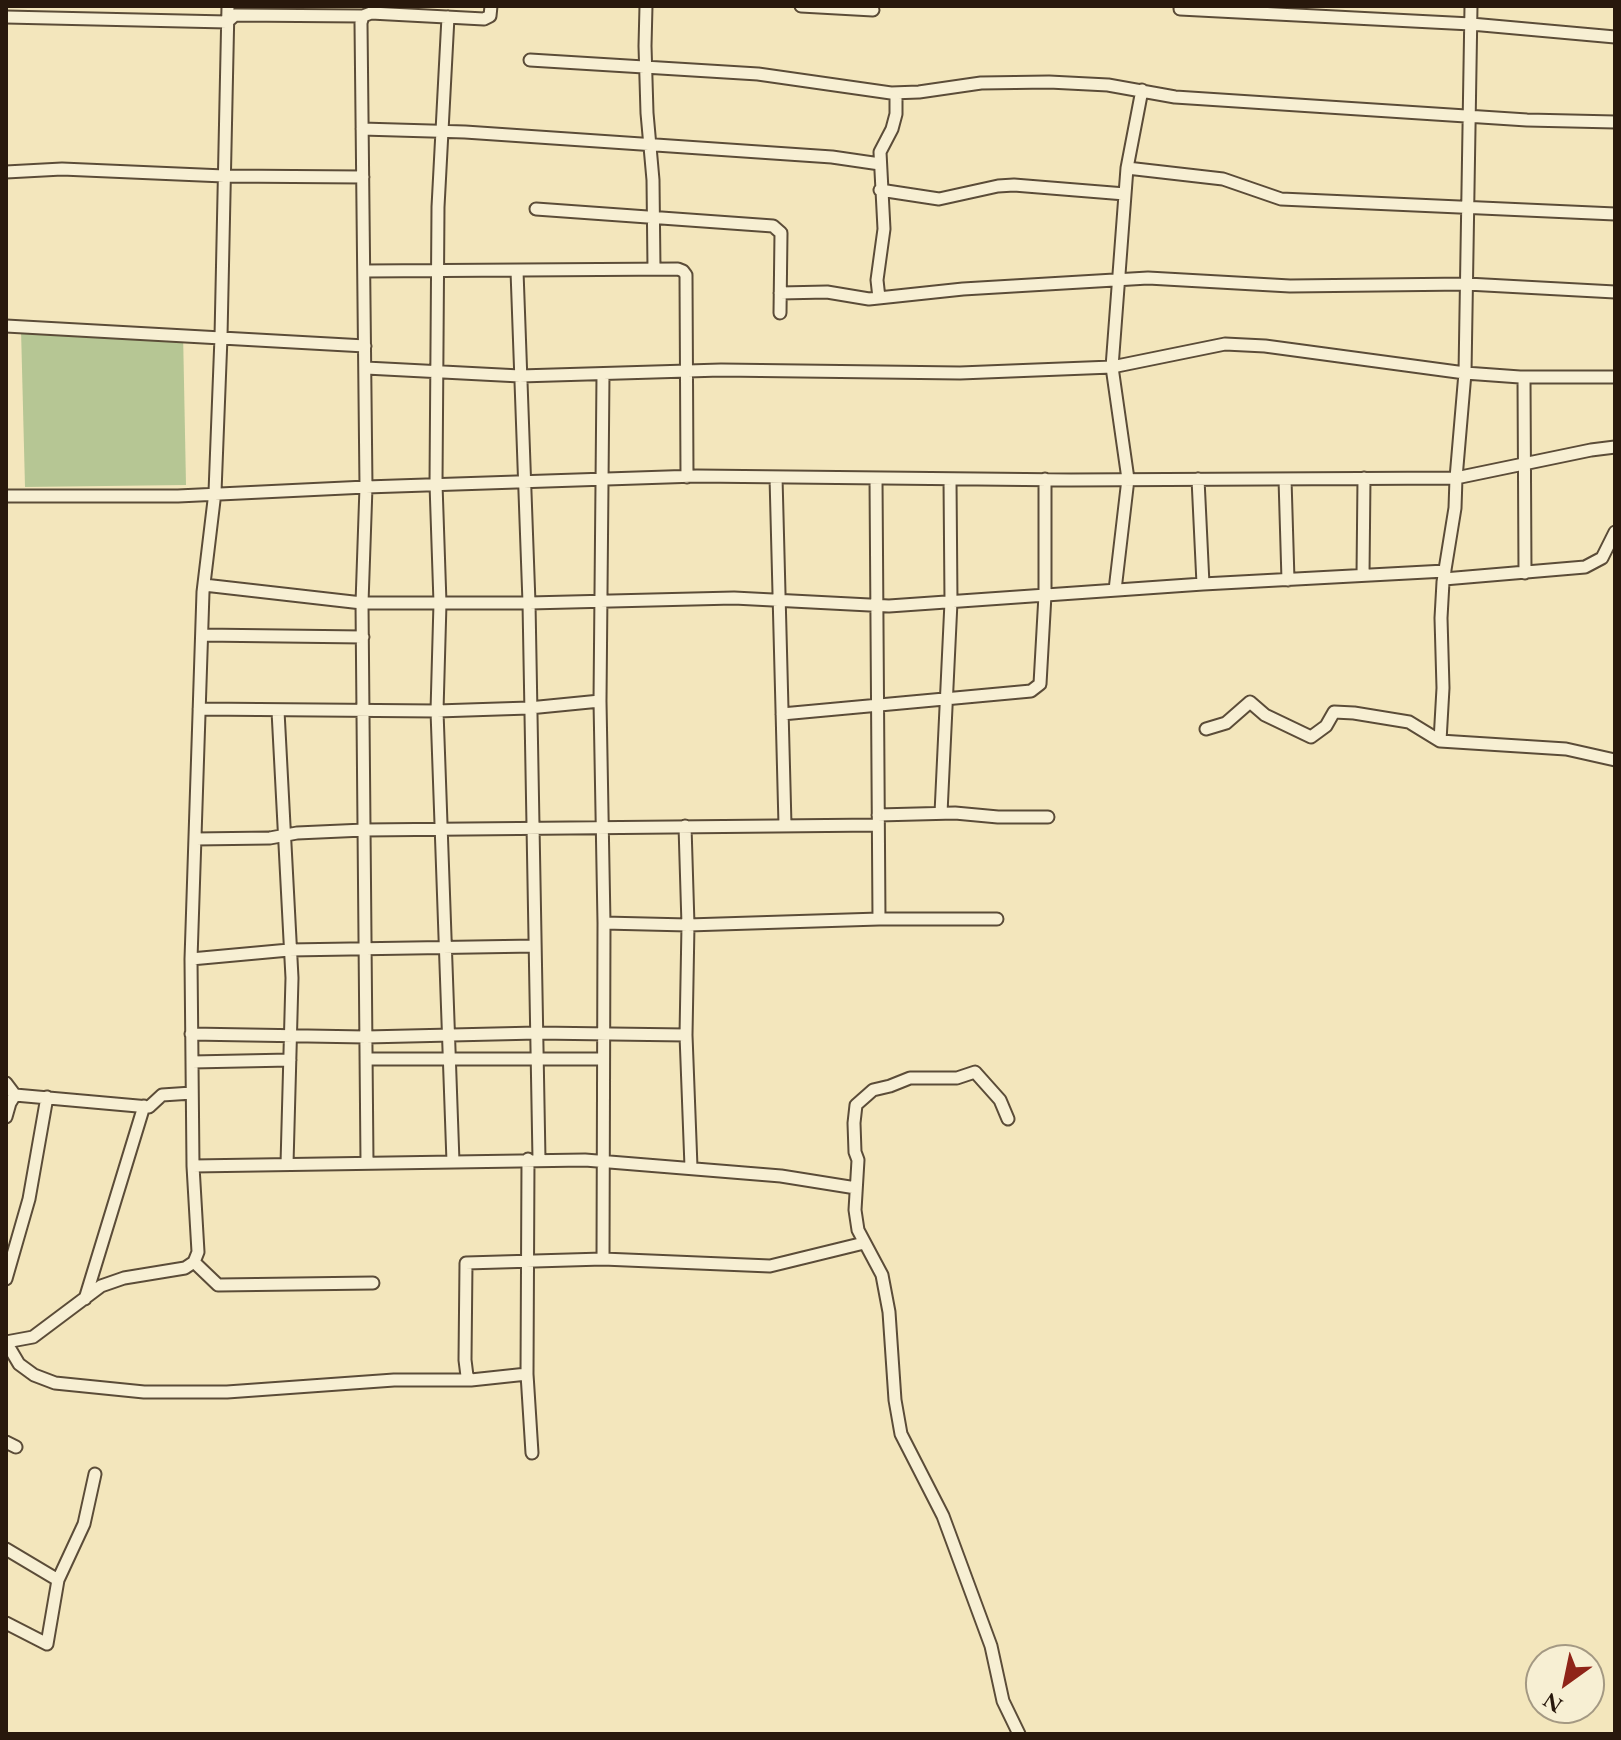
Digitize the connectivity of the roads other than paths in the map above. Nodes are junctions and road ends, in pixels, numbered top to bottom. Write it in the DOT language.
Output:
graph roads {
  1 [pos="228,6"];
  2 [pos="491,6"];
  3 [pos="646,6"];
  4 [pos="801,6"];
  5 [pos="1471,6"];
  6 [pos="1180,9"];
  7 [pos="873,10"];
  8 [pos="363,16"];
  9 [pos="6,17"];
  10 [pos="448,17"];
  11 [pos="227,22"];
  12 [pos="1471,24"];
  13 [pos="1615,37"];
  14 [pos="530,60"];
  15 [pos="646,69"];
  16 [pos="1142,90"];
  17 [pos="896,93"];
  18 [pos="1469,116"];
  19 [pos="1615,122"];
  20 [pos="362,129"];
  21 [pos="440,131"];
  22 [pos="651,145"];
  23 [pos="880,164"];
  24 [pos="1127,168"];
  25 [pos="6,172"];
  26 [pos="224,176"];
  27 [pos="363,177"];
  28 [pos="880,190"];
  29 [pos="1125,194"];
  30 [pos="1468,207"];
  31 [pos="536,209"];
  32 [pos="1615,214"];
  33 [pos="653,218"];
  34 [pos="654,269"];
  35 [pos="364,271"];
  36 [pos="438,271"];
  37 [pos="517,271"];
  38 [pos="1117,280"];
  39 [pos="1467,284"];
  40 [pos="1615,292"];
  41 [pos="780,293"];
  42 [pos="879,298"];
  43 [pos="780,313"];
  44 [pos="6,326"];
  45 [pos="221,337"];
  46 [pos="365,346"];
  47 [pos="1112,367"];
  48 [pos="366,368"];
  49 [pos="437,372"];
  50 [pos="686,372"];
  51 [pos="1465,373"];
  52 [pos="603,375"];
  53 [pos="520,376"];
  54 [pos="1615,377"];
  55 [pos="1524,378"];
  56 [pos="1615,447"];
  57 [pos="1524,464"];
  58 [pos="687,477"];
  59 [pos="776,477"];
  60 [pos="876,478"];
  61 [pos="1364,478"];
  62 [pos="1456,478"];
  63 [pos="950,479"];
  64 [pos="1045,479"];
  65 [pos="1128,479"];
  66 [pos="1198,479"];
  67 [pos="1285,479"];
  68 [pos="604,481"];
  69 [pos="524,482"];
  70 [pos="436,484"];
  71 [pos="366,487"];
  72 [pos="215,492"];
  73 [pos="6,496"];
  74 [pos="1615,532"];
  75 [pos="1525,573"];
  76 [pos="1363,575"];
  77 [pos="1444,575"];
  78 [pos="1288,580"];
  79 [pos="1203,584"];
  80 [pos="204,585"];
  81 [pos="1115,590"];
  82 [pos="1045,595"];
  83 [pos="602,600"];
  84 [pos="779,600"];
  85 [pos="951,602"];
  86 [pos="362,603"];
  87 [pos="440,603"];
  88 [pos="529,603"];
  89 [pos="878,606"];
  90 [pos="202,635"];
  91 [pos="363,637"];
  92 [pos="946,697"];
  93 [pos="600,701"];
  94 [pos="877,704"];
  95 [pos="529,708"];
  96 [pos="199,709"];
  97 [pos="278,711"];
  98 [pos="364,711"];
  99 [pos="437,711"];
  100 [pos="782,714"];
  101 [pos="1206,729"];
  102 [pos="1440,741"];
  103 [pos="1615,760"];
  104 [pos="941,813"];
  105 [pos="1048,817"];
  106 [pos="878,820"];
  107 [pos="785,825"];
  108 [pos="603,826"];
  109 [pos="685,826"];
  110 [pos="532,829"];
  111 [pos="364,830"];
  112 [pos="441,832"];
  113 [pos="284,835"];
  114 [pos="195,839"];
  115 [pos="879,919"];
  116 [pos="997,919"];
  117 [pos="604,923"];
  118 [pos="688,925"];
  119 [pos="535,946"];
  120 [pos="445,947"];
  121 [pos="366,948"];
  122 [pos="289,950"];
  123 [pos="191,959"];
  124 [pos="537,1033"];
  125 [pos="191,1034"];
  126 [pos="448,1034"];
  127 [pos="604,1035"];
  128 [pos="686,1035"];
  129 [pos="291,1036"];
  130 [pos="366,1037"];
  131 [pos="366,1059"];
  132 [pos="449,1059"];
  133 [pos="537,1059"];
  134 [pos="603,1059"];
  135 [pos="290,1060"];
  136 [pos="192,1062"];
  137 [pos="6,1083"];
  138 [pos="192,1093"];
  139 [pos="15,1095"];
  140 [pos="47,1097"];
  141 [pos="144,1106"];
  142 [pos="6,1117"];
  143 [pos="1008,1119"];
  144 [pos="534,1159"];
  145 [pos="601,1161"];
  146 [pos="367,1162"];
  147 [pos="453,1162"];
  148 [pos="287,1164"];
  149 [pos="193,1166"];
  150 [pos="691,1167"];
  151 [pos="856,1188"];
  152 [pos="864,1243"];
  153 [pos="603,1259"];
  154 [pos="194,1262"];
  155 [pos="526,1262"];
  156 [pos="6,1279"];
  157 [pos="373,1283"];
  158 [pos="85,1299"];
  159 [pos="6,1342"];
  160 [pos="527,1374"];
  161 [pos="471,1380"];
  162 [pos="532,1453"];
  163 [pos="95,1474"];
  164 [pos="6,1549"];
  165 [pos="58,1580"];
  166 [pos="6,1623"];
  167 [pos="1016,1732"];
  1 -- 11 [label="street"];
  2 -- 10 [label="street"];
  3 -- 15 [label="street"];
  4 -- 7 [label="street"];
  5 -- 12 [label="street"];
  6 -- 12 [label="street"];
  8 -- 10 [label="street"];
  8 -- 11 [label="street"];
  8 -- 20 [label="street"];
  9 -- 11 [label="street"];
  10 -- 21 [label="street"];
  11 -- 26 [label="street"];
  12 -- 13 [label="street"];
  12 -- 18 [label="street"];
  14 -- 15 [label="street"];
  15 -- 17 [label="street"];
  15 -- 22 [label="street"];
  16 -- 17 [label="street"];
  16 -- 18 [label="street"];
  16 -- 24 [label="street"];
  17 -- 23 [label="street"];
  18 -- 19 [label="street"];
  18 -- 30 [label="street"];
  20 -- 21 [label="street"];
  20 -- 27 [label="street"];
  21 -- 22 [label="street"];
  21 -- 36 [label="street"];
  22 -- 23 [label="street"];
  22 -- 33 [label="street"];
  23 -- 28 [label="street"];
  24 -- 29 [label="street"];
  24 -- 30 [label="street"];
  25 -- 26 [label="street"];
  26 -- 27 [label="street"];
  26 -- 45 [label="street"];
  27 -- 35 [label="street"];
  28 -- 29 [label="street"];
  28 -- 42 [label="street"];
  29 -- 38 [label="street"];
  30 -- 32 [label="street"];
  30 -- 39 [label="street"];
  31 -- 33 [label="street"];
  33 -- 34 [label="street"];
  33 -- 41 [label="street"];
  34 -- 37 [label="street"];
  34 -- 50 [label="street"];
  35 -- 36 [label="street"];
  35 -- 46 [label="street"];
  36 -- 37 [label="street"];
  36 -- 49 [label="street"];
  37 -- 53 [label="street"];
  38 -- 39 [label="street"];
  38 -- 42 [label="street"];
  38 -- 47 [label="street"];
  39 -- 40 [label="street"];
  39 -- 51 [label="street"];
  41 -- 42 [label="street"];
  41 -- 43 [label="street"];
  44 -- 45 [label="street"];
  45 -- 46 [label="street"];
  45 -- 72 [label="street"];
  46 -- 48 [label="street"];
  47 -- 50 [label="street"];
  47 -- 51 [label="street"];
  47 -- 65 [label="street"];
  48 -- 49 [label="street"];
  48 -- 71 [label="street"];
  49 -- 53 [label="street"];
  49 -- 70 [label="street"];
  50 -- 52 [label="street"];
  50 -- 58 [label="street"];
  51 -- 55 [label="street"];
  51 -- 62 [label="street"];
  52 -- 53 [label="street"];
  52 -- 68 [label="street"];
  53 -- 69 [label="street"];
  54 -- 55 [label="street"];
  55 -- 57 [label="street"];
  56 -- 57 [label="street"];
  57 -- 62 [label="street"];
  57 -- 75 [label="street"];
  58 -- 59 [label="street"];
  58 -- 68 [label="street"];
  59 -- 60 [label="street"];
  59 -- 84 [label="street"];
  60 -- 63 [label="street"];
  60 -- 89 [label="street"];
  61 -- 62 [label="street"];
  61 -- 67 [label="street"];
  61 -- 76 [label="street"];
  62 -- 77 [label="street"];
  63 -- 64 [label="street"];
  63 -- 85 [label="street"];
  64 -- 65 [label="street"];
  64 -- 82 [label="street"];
  65 -- 66 [label="street"];
  65 -- 81 [label="street"];
  66 -- 67 [label="street"];
  66 -- 79 [label="street"];
  67 -- 78 [label="street"];
  68 -- 69 [label="street"];
  68 -- 83 [label="street"];
  69 -- 70 [label="street"];
  69 -- 88 [label="street"];
  70 -- 71 [label="street"];
  70 -- 87 [label="street"];
  71 -- 72 [label="street"];
  71 -- 86 [label="street"];
  72 -- 73 [label="street"];
  72 -- 80 [label="street"];
  74 -- 75 [label="street"];
  75 -- 77 [label="street"];
  76 -- 77 [label="street"];
  76 -- 78 [label="street"];
  77 -- 102 [label="street"];
  78 -- 79 [label="street"];
  79 -- 81 [label="street"];
  80 -- 86 [label="street"];
  80 -- 90 [label="street"];
  81 -- 82 [label="street"];
  82 -- 85 [label="street"];
  82 -- 92 [label="street"];
  83 -- 84 [label="street"];
  83 -- 88 [label="street"];
  83 -- 93 [label="street"];
  84 -- 89 [label="street"];
  84 -- 100 [label="street"];
  85 -- 89 [label="street"];
  85 -- 92 [label="street"];
  86 -- 87 [label="street"];
  86 -- 91 [label="street"];
  87 -- 88 [label="street"];
  87 -- 99 [label="street"];
  88 -- 95 [label="street"];
  89 -- 94 [label="street"];
  90 -- 91 [label="street"];
  90 -- 96 [label="street"];
  91 -- 98 [label="street"];
  92 -- 94 [label="street"];
  92 -- 104 [label="street"];
  93 -- 95 [label="street"];
  93 -- 108 [label="street"];
  94 -- 100 [label="street"];
  94 -- 106 [label="street"];
  95 -- 99 [label="street"];
  95 -- 110 [label="street"];
  96 -- 97 [label="street"];
  96 -- 114 [label="street"];
  97 -- 98 [label="street"];
  97 -- 113 [label="street"];
  98 -- 99 [label="street"];
  98 -- 111 [label="street"];
  99 -- 112 [label="street"];
  100 -- 107 [label="street"];
  101 -- 102 [label="street"];
  102 -- 103 [label="street"];
  104 -- 105 [label="street"];
  104 -- 106 [label="street"];
  106 -- 107 [label="street"];
  106 -- 115 [label="street"];
  107 -- 109 [label="street"];
  108 -- 109 [label="street"];
  108 -- 110 [label="street"];
  108 -- 117 [label="street"];
  109 -- 118 [label="street"];
  110 -- 112 [label="street"];
  110 -- 119 [label="street"];
  111 -- 112 [label="street"];
  111 -- 113 [label="street"];
  111 -- 121 [label="street"];
  112 -- 120 [label="street"];
  113 -- 114 [label="street"];
  113 -- 122 [label="street"];
  114 -- 123 [label="street"];
  115 -- 116 [label="street"];
  115 -- 118 [label="street"];
  117 -- 118 [label="street"];
  117 -- 127 [label="street"];
  118 -- 128 [label="street"];
  119 -- 120 [label="street"];
  119 -- 124 [label="street"];
  120 -- 121 [label="street"];
  120 -- 126 [label="street"];
  121 -- 122 [label="street"];
  121 -- 130 [label="street"];
  122 -- 123 [label="street"];
  122 -- 129 [label="street"];
  123 -- 125 [label="street"];
  124 -- 126 [label="street"];
  124 -- 127 [label="street"];
  124 -- 133 [label="street"];
  125 -- 129 [label="street"];
  125 -- 136 [label="street"];
  126 -- 130 [label="street"];
  126 -- 132 [label="street"];
  127 -- 128 [label="street"];
  127 -- 134 [label="street"];
  128 -- 150 [label="street"];
  129 -- 130 [label="street"];
  129 -- 135 [label="street"];
  130 -- 131 [label="street"];
  131 -- 132 [label="street"];
  131 -- 146 [label="street"];
  132 -- 133 [label="street"];
  132 -- 147 [label="street"];
  133 -- 134 [label="street"];
  133 -- 144 [label="street"];
  134 -- 145 [label="street"];
  135 -- 136 [label="street"];
  135 -- 148 [label="street"];
  136 -- 138 [label="street"];
  137 -- 139 [label="street"];
  138 -- 141 [label="street"];
  138 -- 149 [label="street"];
  139 -- 140 [label="street"];
  139 -- 142 [label="street"];
  140 -- 141 [label="street"];
  140 -- 156 [label="street"];
  141 -- 158 [label="street"];
  143 -- 151 [label="street"];
  144 -- 145 [label="street"];
  144 -- 147 [label="street"];
  144 -- 155 [label="street"];
  145 -- 150 [label="street"];
  145 -- 153 [label="street"];
  146 -- 147 [label="street"];
  146 -- 148 [label="street"];
  148 -- 149 [label="street"];
  149 -- 154 [label="street"];
  150 -- 151 [label="street"];
  151 -- 152 [label="street"];
  152 -- 153 [label="street"];
  152 -- 167 [label="street"];
  153 -- 155 [label="street"];
  154 -- 157 [label="street"];
  154 -- 158 [label="street"];
  155 -- 160 [label="street"];
  155 -- 161 [label="street"];
  158 -- 159 [label="street"];
  159 -- 161 [label="street"];
  160 -- 161 [label="street"];
  160 -- 162 [label="street"];
  163 -- 165 [label="street"];
  164 -- 165 [label="street"];
  165 -- 166 [label="street"];
}
